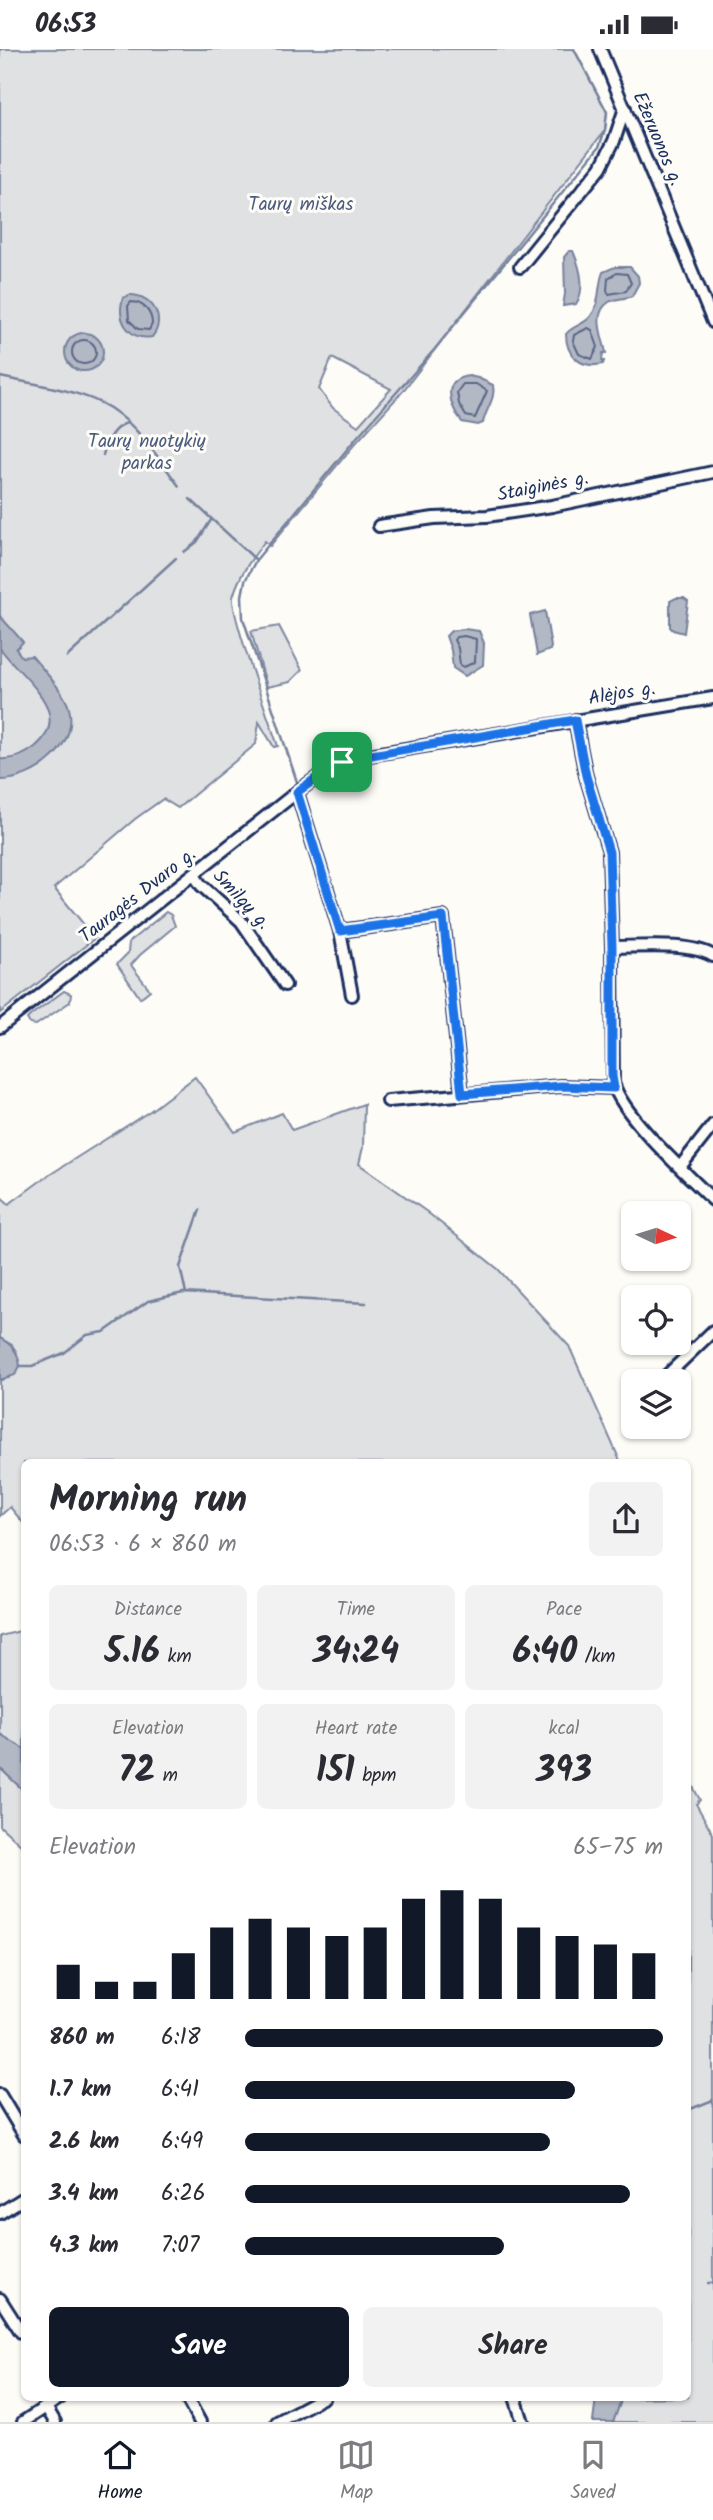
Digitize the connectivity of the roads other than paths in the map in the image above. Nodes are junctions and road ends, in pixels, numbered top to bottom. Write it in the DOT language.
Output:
graph roads {
  1 [pos="600,49"];
  2 [pos="625,109"];
  3 [pos="520,267"];
  4 [pos="713,322"];
  5 [pos="713,472"];
  6 [pos="379,526"];
  7 [pos="713,698"];
  8 [pos="575,720"];
  9 [pos="297,792"];
  10 [pos="194,875"];
  11 [pos="340,931"];
  12 [pos="612,947"];
  13 [pos="713,956"];
  14 [pos="285,985"];
  15 [pos="352,995"];
  16 [pos="0,1027"];
  17 [pos="614,1088"];
  18 [pos="462,1094"];
  19 [pos="388,1101"];
  20 [pos="713,1125"];
  21 [pos="680,1167"];
  22 [pos="713,1200"];
  23 [pos="713,1331"];
  24 [pos="673,1369"];
  25 [pos="0,2095"];
  26 [pos="21,2130"];
  27 [pos="21,2200"];
  28 [pos="0,2213"];
  29 [pos="0,2299"];
  30 [pos="21,2332"];
  31 [pos="55,2401"];
  32 [pos="188,2401"];
  33 [pos="316,2401"];
  34 [pos="516,2401"];
  35 [pos="47,2407"];
  36 [pos="23,2422"];
  37 [pos="55,2422"];
  38 [pos="200,2422"];
  39 [pos="277,2422"];
  40 [pos="523,2422"];
  1 -- 2 [label="street, Ežeruonos g."];
  2 -- 3 [label="street"];
  2 -- 4 [label="street, Ežeruonos g."];
  5 -- 6 [label="street, Staiginės g."];
  7 -- 8 [label="street, Alėjos g."];
  8 -- 9 [label="street, Alėjos g."];
  8 -- 12 [label="street"];
  9 -- 10 [label="street, Tauragės Dvaro g."];
  9 -- 11 [label="street"];
  10 -- 14 [label="street, Smilgų g."];
  10 -- 16 [label="street, Tauragės Dvaro g."];
  11 -- 15 [label="street"];
  11 -- 18 [label="street"];
  12 -- 13 [label="street"];
  12 -- 17 [label="street"];
  17 -- 18 [label="street"];
  17 -- 21 [label="street"];
  18 -- 19 [label="street"];
  20 -- 21 [label="street"];
  21 -- 22 [label="street"];
  23 -- 24 [label="street"];
  25 -- 26 [label="street"];
  27 -- 28 [label="street"];
  29 -- 30 [label="street"];
  31 -- 35 [label="street"];
  32 -- 38 [label="street"];
  33 -- 39 [label="street"];
  34 -- 40 [label="street"];
  35 -- 36 [label="street"];
  35 -- 37 [label="street"];
}
